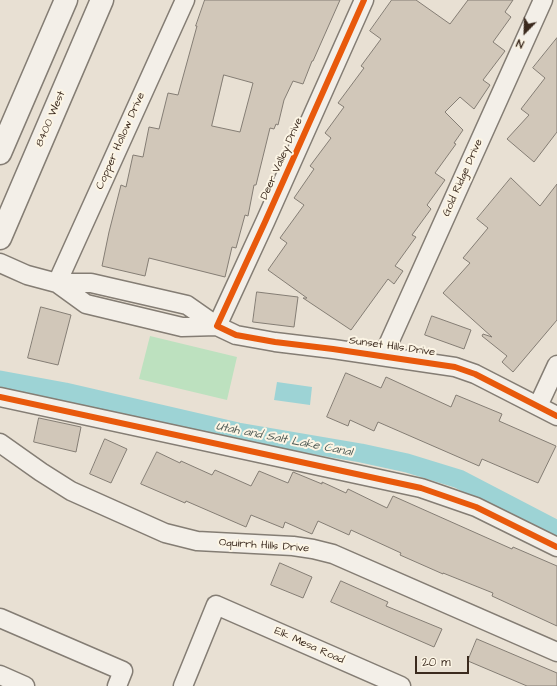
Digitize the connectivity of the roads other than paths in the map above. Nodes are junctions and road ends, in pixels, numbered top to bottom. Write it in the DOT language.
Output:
graph roads {
  1 [pos="66,0"];
  2 [pos="102,0"];
  3 [pos="185,0"];
  4 [pos="364,0"];
  5 [pos="543,0"];
  6 [pos="0,153"];
  7 [pos="0,238"];
  8 [pos="0,263"];
  9 [pos="57,283"];
  10 [pos="217,326"];
  11 [pos="383,356"];
  12 [pos="557,365"];
  13 [pos="0,397"];
  14 [pos="538,406"];
  15 [pos="557,416"];
  16 [pos="0,442"];
  17 [pos="557,547"];
  18 [pos="0,618"];
  19 [pos="557,652"];
  20 [pos="0,675"];
  21 [pos="25,686"];
  22 [pos="117,686"];
  23 [pos="183,686"];
  24 [pos="401,686"];
  1 -- 6 [label="main road"];
  2 -- 7 [label="main road, 8400 West"];
  3 -- 9 [label="street, Copper Hollow Drive"];
  4 -- 10 [label="street, Deer Valley Drive"];
  5 -- 11 [label="street, Gold Ridge Drive"];
  8 -- 9 [label="street, Sunset Hills Drive"];
  9 -- 10 [label="street, Sunset Hills Drive"];
  10 -- 11 [label="street, Sunset Hills Drive"];
  11 -- 14 [label="street, Sunset Hills Drive"];
  12 -- 14 [label="street"];
  13 -- 17 [label="street"];
  14 -- 15 [label="street, Sunset Hills Drive"];
  16 -- 19 [label="street, Oquirrh Hills Drive"];
  18 -- 22 [label="street"];
  20 -- 21 [label="street"];
  23 -- 24 [label="street, Elk Mesa Road"];
}
